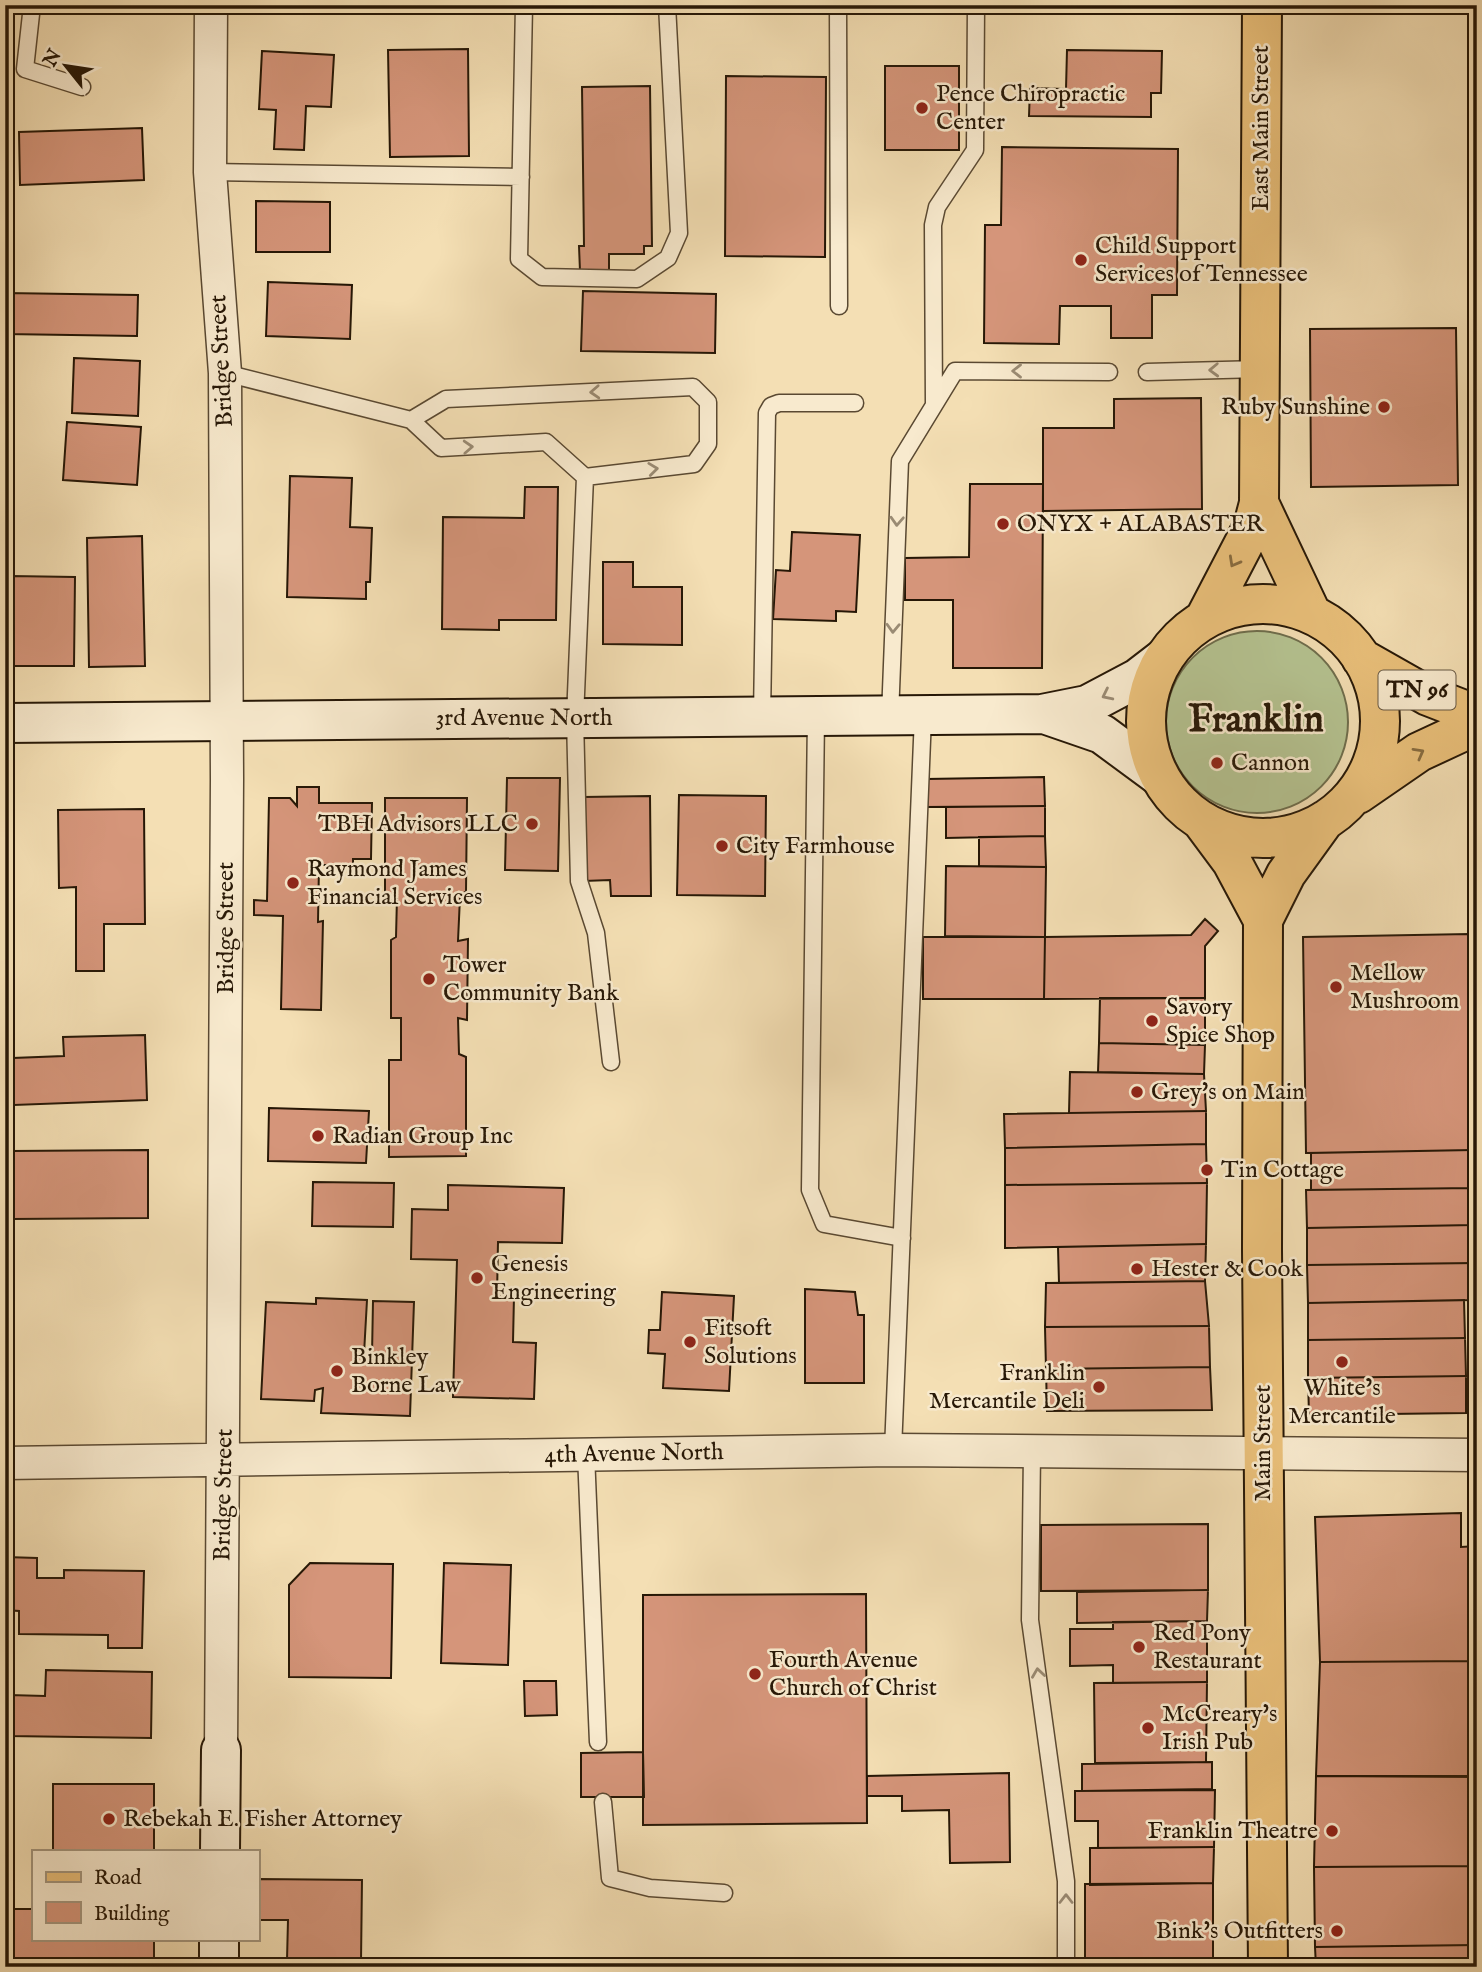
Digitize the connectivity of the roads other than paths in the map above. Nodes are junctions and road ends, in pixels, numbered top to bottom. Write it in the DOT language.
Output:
graph roads {
  1 [pos="32,5"];
  2 [pos="211,5"];
  3 [pos="524,5"];
  4 [pos="667,5"];
  5 [pos="838,5"];
  6 [pos="976,5"];
  7 [pos="1262,5"];
  8 [pos="82,87"];
  9 [pos="210,172"];
  10 [pos="521,177"];
  11 [pos="839,306"];
  12 [pos="1260,369"];
  13 [pos="225,373"];
  14 [pos="1110,378"];
  15 [pos="1146,378"];
  16 [pos="855,403"];
  17 [pos="934,405"];
  18 [pos="411,420"];
  19 [pos="585,477"];
  20 [pos="1259,503"];
  21 [pos="1312,615"];
  22 [pos="1204,620"];
  23 [pos="1164,658"];
  24 [pos="1361,658"];
  25 [pos="1042,713"];
  26 [pos="1477,715"];
  27 [pos="762,716"];
  28 [pos="816,716"];
  29 [pos="907,716"];
  30 [pos="575,718"];
  31 [pos="227,720"];
  32 [pos="5,723"];
  33 [pos="1477,725"];
  34 [pos="1159,776"];
  35 [pos="1334,813"];
  36 [pos="1203,823"];
  37 [pos="1263,920"];
  38 [pos="611,1062"];
  39 [pos="902,1238"];
  40 [pos="893,1450"];
  41 [pos="1263,1451"];
  42 [pos="1032,1452"];
  43 [pos="586,1454"];
  44 [pos="1477,1455"];
  45 [pos="224,1459"];
  46 [pos="5,1463"];
  47 [pos="598,1742"];
  48 [pos="221,1750"];
  49 [pos="603,1802"];
  50 [pos="220,1850"];
  51 [pos="724,1893"];
  52 [pos="219,1940"];
  53 [pos="219,1967"];
  54 [pos="1066,1967"];
  55 [pos="1268,1967"];
  1 -- 8 [label="lane"];
  2 -- 9 [label="street, Bridge Street"];
  3 -- 10 [label="lane"];
  4 -- 10 [label="lane"];
  5 -- 11 [label="lane"];
  6 -- 17 [label="lane"];
  7 -- 12 [label="main road, East Main Street"];
  9 -- 10 [label="lane"];
  9 -- 13 [label="street, Bridge Street"];
  12 -- 15 [label="lane, one-way"];
  12 -- 20 [label="main road, East Main Street"];
  13 -- 18 [label="lane"];
  13 -- 31 [label="street, Bridge Street"];
  14 -- 17 [label="lane, one-way"];
  16 -- 27 [label="lane"];
  17 -- 29 [label="lane, one-way"];
  18 -- 19 [label="lane, one-way"];
  19 -- 18 [label="lane, one-way"];
  19 -- 30 [label="lane"];
  20 -- 21 [label="main road, East Main Street"];
  20 -- 22 [label="main road, East Main Street, one-way"];
  21 -- 22 [label="main road"];
  21 -- 24 [label="main road"];
  22 -- 23 [label="main road"];
  23 -- 25 [label="main road, 3rd Avenue North, one-way"];
  23 -- 34 [label="main road"];
  24 -- 26 [label="main road, TN 96"];
  24 -- 35 [label="main road"];
  25 -- 29 [label="main road, 3rd Avenue North"];
  25 -- 34 [label="main road, 3rd Avenue North"];
  27 -- 28 [label="main road, 3rd Avenue North"];
  27 -- 30 [label="main road, 3rd Avenue North"];
  28 -- 29 [label="main road, 3rd Avenue North"];
  28 -- 39 [label="lane"];
  29 -- 39 [label="lane"];
  30 -- 31 [label="main road, 3rd Avenue North"];
  30 -- 38 [label="lane"];
  31 -- 32 [label="main road, 3rd Avenue North"];
  31 -- 45 [label="street, Bridge Street"];
  35 -- 33 [label="main road, one-way"];
  34 -- 36 [label="main road"];
  35 -- 36 [label="main road"];
  35 -- 37 [label="main road, Main Street"];
  36 -- 37 [label="main road, Main Street"];
  37 -- 41 [label="main road, Main Street"];
  39 -- 40 [label="lane"];
  40 -- 42 [label="street, 4th Avenue North"];
  40 -- 43 [label="street, 4th Avenue North"];
  41 -- 42 [label="street, 4th Avenue North"];
  41 -- 44 [label="street, 4th Avenue North"];
  41 -- 55 [label="main road, Main Street"];
  54 -- 42 [label="lane, one-way"];
  43 -- 45 [label="street, 4th Avenue North"];
  43 -- 47 [label="lane"];
  45 -- 46 [label="street, 4th Avenue North"];
  45 -- 48 [label="street, Bridge Street"];
  48 -- 50 [label="main road, Bridge Street"];
  49 -- 51 [label="lane"];
  52 -- 53 [label="main road"];
}
